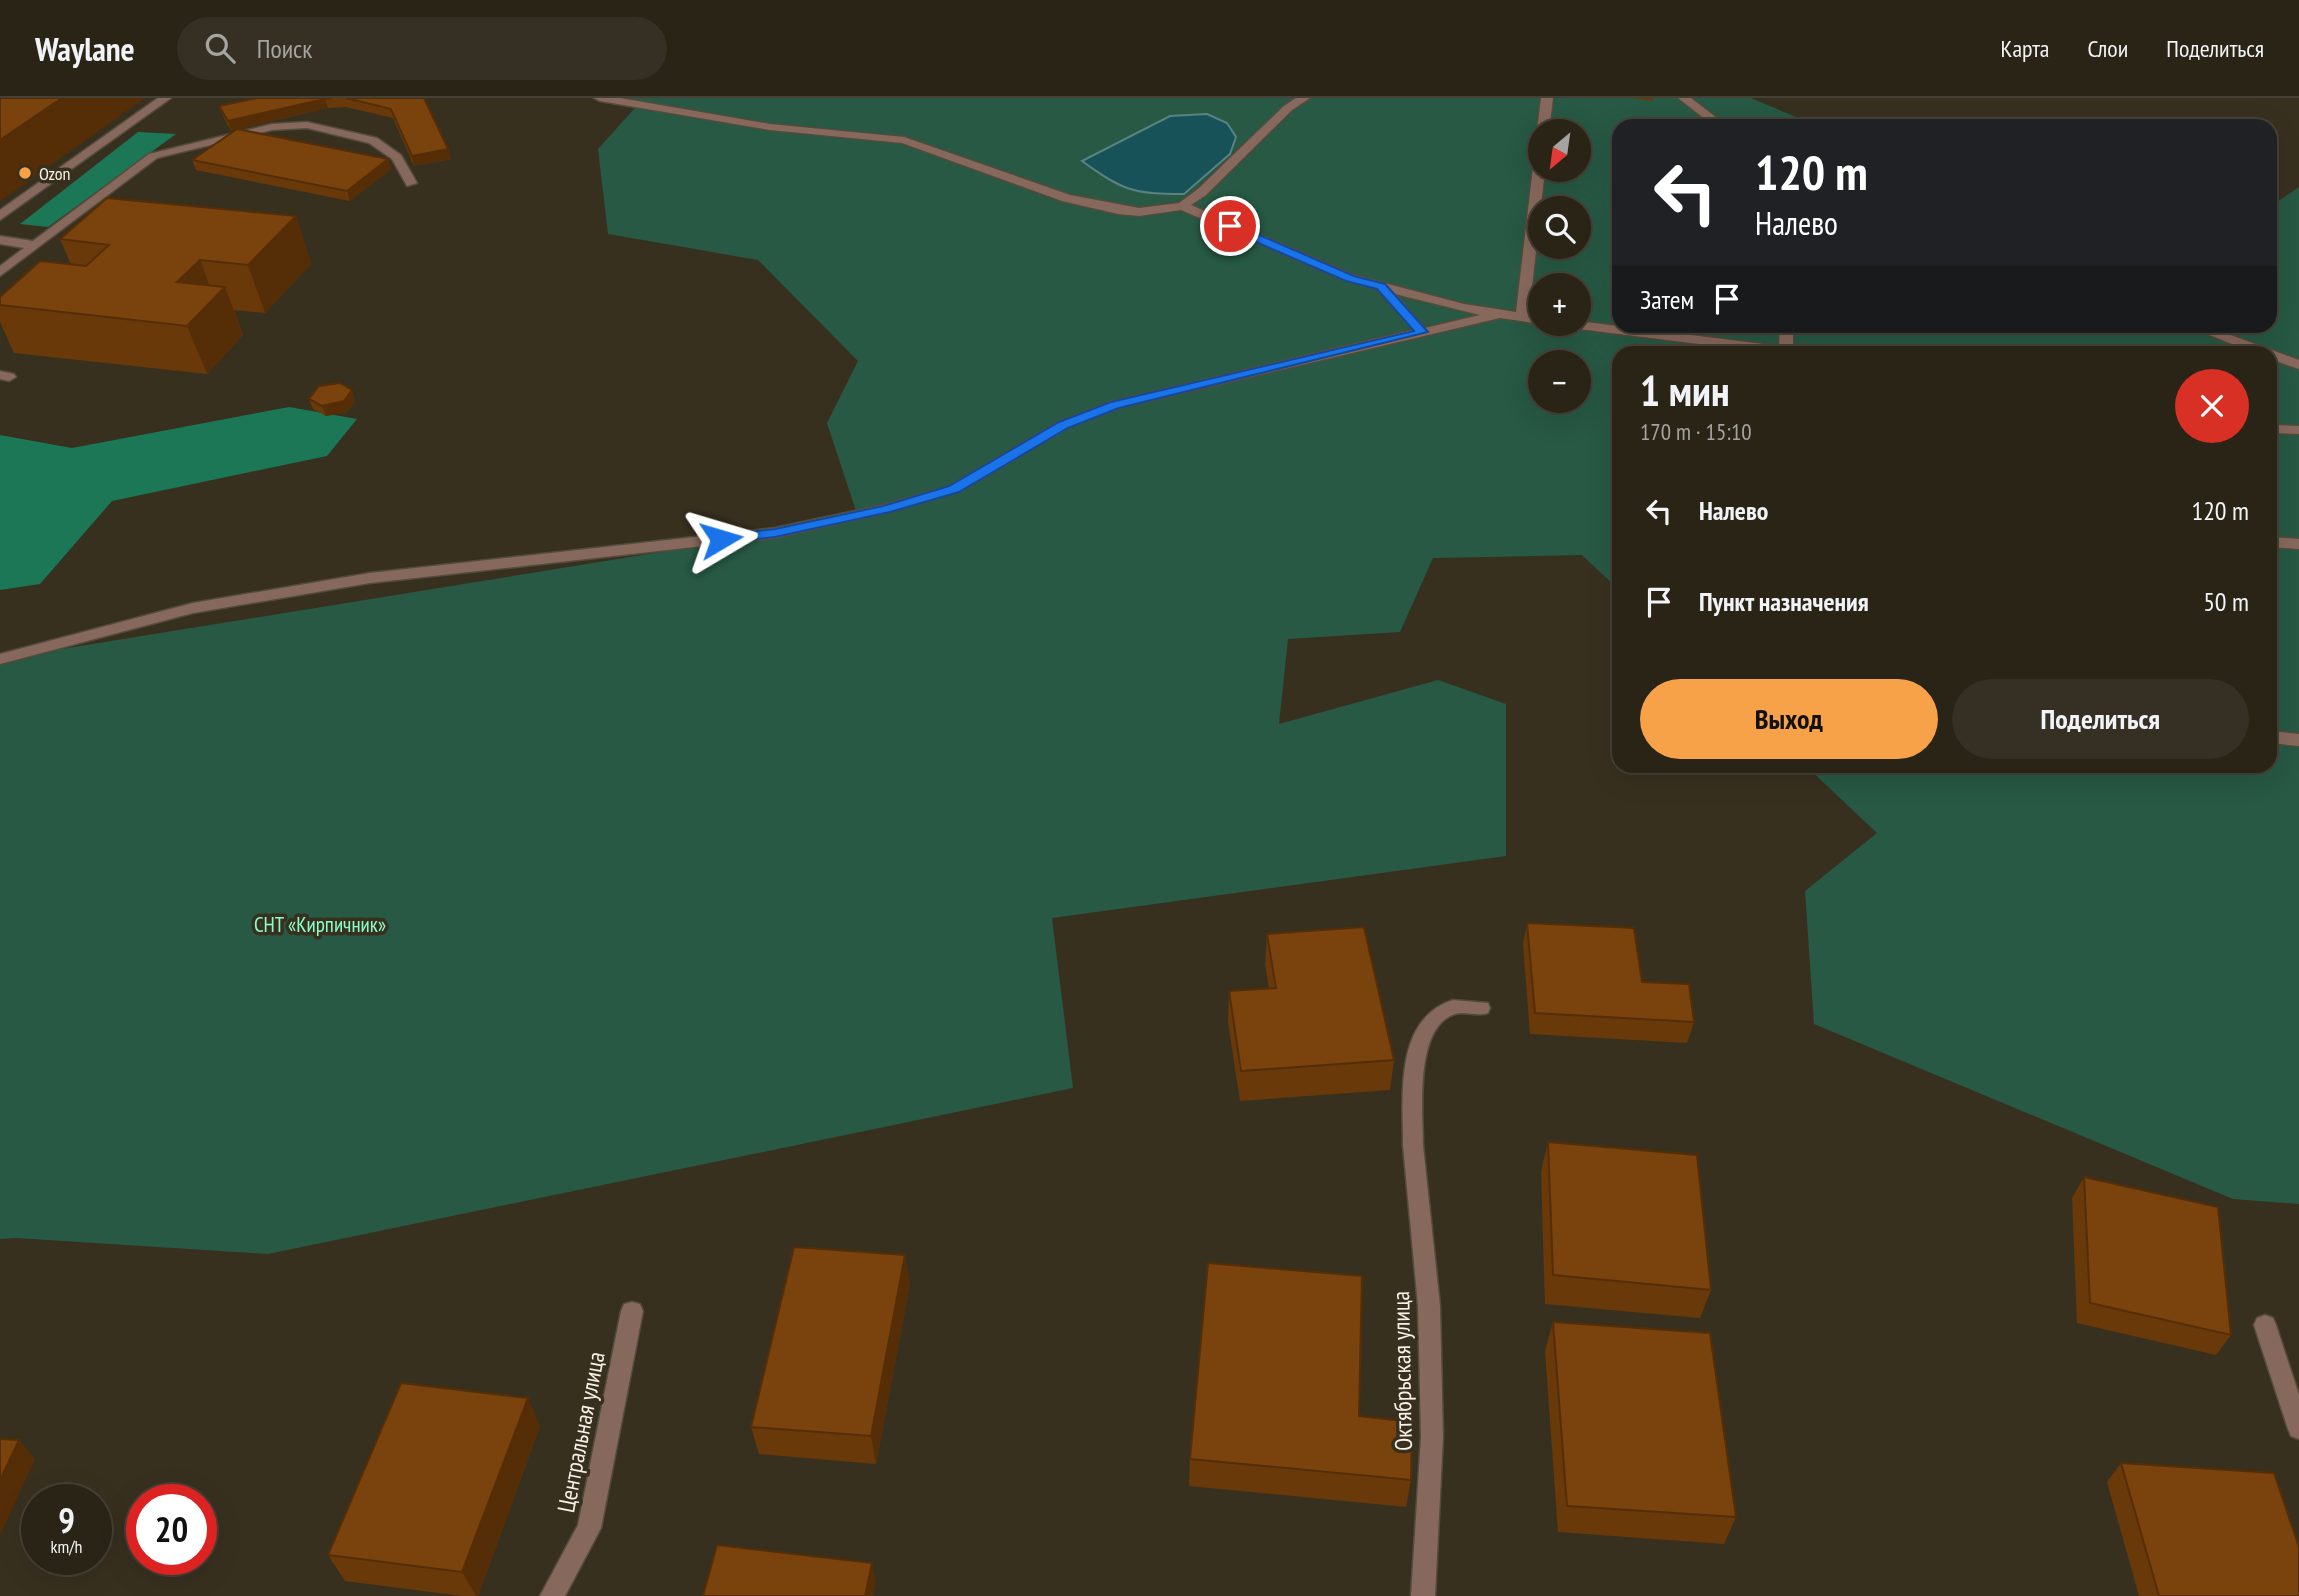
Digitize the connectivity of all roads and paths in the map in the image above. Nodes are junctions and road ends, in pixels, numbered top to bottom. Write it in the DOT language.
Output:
graph roads {
  1 [pos="165,98"];
  2 [pos="600,98"];
  3 [pos="1304,98"];
  4 [pos="1547,98"];
  5 [pos="1684,98"];
  6 [pos="1544,119"];
  7 [pos="1712,119"];
  8 [pos="1537,182"];
  9 [pos="411,183"];
  10 [pos="1182,206"];
  11 [pos="0,216"];
  12 [pos="58,225"];
  13 [pos="84,225"];
  14 [pos="0,240"];
  15 [pos="32,245"];
  16 [pos="0,272"];
  17 [pos="1381,286"];
  18 [pos="1495,315"];
  19 [pos="1521,318"];
  20 [pos="1528,319"];
  21 [pos="1591,326"];
  22 [pos="1612,329"];
  23 [pos="1422,332"];
  24 [pos="1652,333"];
  25 [pos="2214,333"];
  26 [pos="1768,346"];
  27 [pos="2248,346"];
  28 [pos="2277,357"];
  29 [pos="2299,365"];
  30 [pos="2277,429"];
  31 [pos="2299,430"];
  32 [pos="2277,542"];
  33 [pos="2299,544"];
  34 [pos="0,659"];
  35 [pos="2277,738"];
  36 [pos="2299,740"];
  37 [pos="1481,1008"];
  38 [pos="632,1311"];
  39 [pos="2265,1325"];
  40 [pos="2299,1429"];
  41 [pos="552,1596"];
  42 [pos="1423,1596"];
  1 -- 11 [label="street"];
  2 -- 10 [label="street"];
  3 -- 10 [label="street"];
  4 -- 6 [label="street"];
  5 -- 7 [label="street"];
  8 -- 19 [label="street"];
  9 -- 12 [label="street"];
  10 -- 17 [label="street"];
  12 -- 13 [label="street"];
  12 -- 15 [label="street"];
  14 -- 15 [label="street"];
  15 -- 16 [label="street"];
  17 -- 18 [label="street"];
  17 -- 23 [label="street"];
  18 -- 19 [label="street"];
  18 -- 23 [label="street"];
  19 -- 20 [label="street"];
  21 -- 22 [label="street"];
  23 -- 34 [label="street"];
  24 -- 26 [label="street"];
  25 -- 27 [label="street"];
  28 -- 29 [label="street"];
  30 -- 31 [label="street"];
  32 -- 33 [label="street"];
  35 -- 36 [label="street"];
  37 -- 42 [label="street, Октябрьская улица"];
  38 -- 41 [label="street, Центральная улица"];
  39 -- 40 [label="street"];
}
